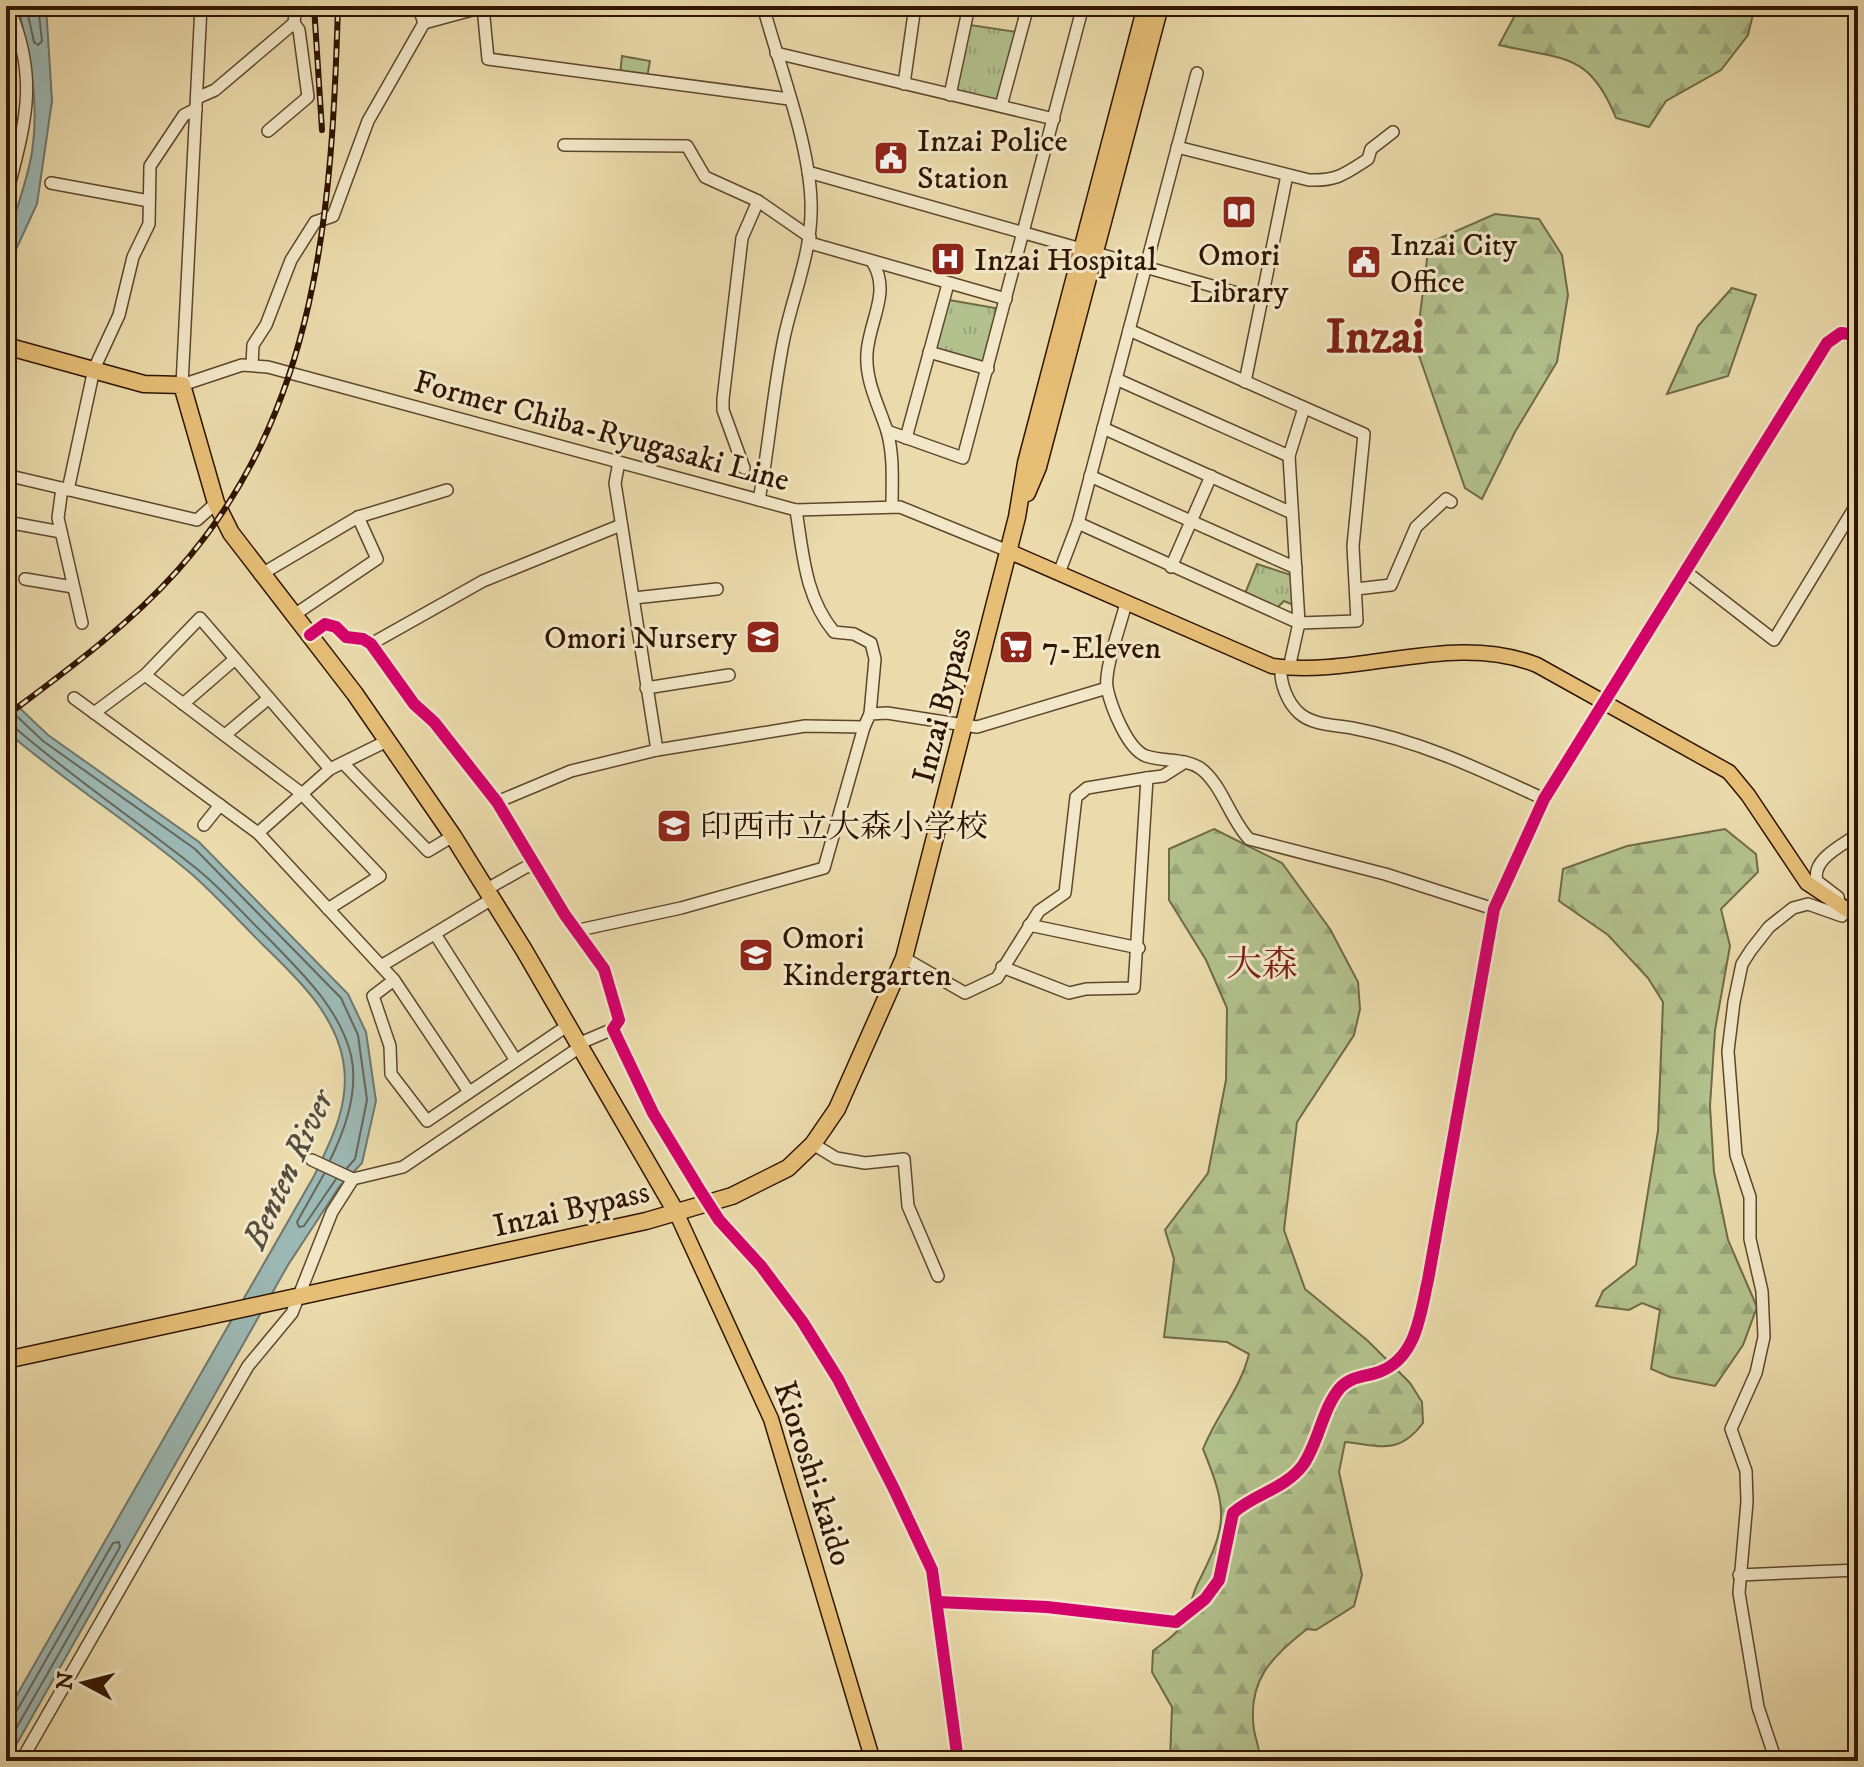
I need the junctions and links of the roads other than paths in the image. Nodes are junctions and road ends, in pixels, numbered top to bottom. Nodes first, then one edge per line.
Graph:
1 (8, 6) edge
2 (201, 6) edge
3 (296, 6) edge
4 (418, 6) edge
5 (763, 6) edge
6 (915, 6) edge
7 (969, 6) edge
8 (1028, 6) edge
9 (1083, 6) edge
10 (1146, 6) edge
11 (1160, 6) edge
12 (294, 23) junction
13 (424, 23) junction
14 (776, 53) junction
15 (1197, 73) dead end
16 (904, 84) junction
17 (950, 95) junction
18 (789, 99) junction
19 (197, 104) junction
20 (1001, 106) junction
21 (1054, 119) junction
22 (268, 131) dead end
23 (1393, 132) dead end
24 (564, 145) dead end
25 (1177, 147) junction
26 (9, 171) edge
27 (808, 172) junction
28 (1287, 175) junction
29 (51, 183) dead end
30 (6, 198) edge
31 (149, 201) junction
32 (758, 201) junction
33 (1024, 232) junction
34 (810, 240) junction
35 (1089, 250) junction
36 (873, 263) junction
37 (1145, 267) junction
38 (948, 284) junction
39 (1006, 299) junction
40 (1262, 300) junction
41 (1129, 330) junction
42 (1858, 335) edge
43 (6, 346) edge
44 (929, 352) junction
45 (252, 365) junction
46 (94, 369) junction
47 (988, 369) junction
48 (1116, 379) junction
49 (1245, 382) junction
50 (182, 385) junction
51 (1304, 408) junction
52 (1103, 428) junction
53 (887, 431) junction
54 (906, 438) junction
55 (1289, 456) junction
56 (619, 462) junction
57 (744, 468) dead end
58 (6, 475) edge
59 (1090, 476) junction
60 (1211, 476) junction
61 (65, 489) junction
62 (447, 490) dead end
63 (759, 500) junction
64 (1451, 502) dead end
65 (1858, 502) edge
66 (216, 503) junction
67 (892, 506) junction
68 (796, 510) junction
69 (1292, 513) junction
70 (358, 517) junction
71 (1192, 521) junction
72 (7, 522) edge
73 (1078, 523) junction
74 (621, 525) junction
75 (61, 532) junction
76 (1008, 551) junction
77 (1171, 567) junction
78 (1296, 568) junction
79 (1685, 571) junction
80 (1059, 573) junction
81 (260, 575) junction
82 (25, 579) dead end
83 (73, 587) junction
84 (717, 589) dead end
85 (1356, 589) junction
86 (634, 598) junction
87 (1126, 603) junction
88 (294, 615) junction
89 (82, 623) dead end
90 (1299, 623) junction
91 (310, 635) junction
92 (371, 644) junction
93 (235, 659) junction
94 (1285, 668) junction
95 (145, 675) junction
96 (729, 675) dead end
97 (646, 688) junction
98 (1107, 688) junction
99 (74, 698) dead end
100 (269, 698) junction
101 (1604, 701) junction
102 (183, 704) junction
103 (94, 713) junction
104 (870, 714) junction
105 (864, 727) junction
106 (965, 728) junction
107 (225, 735) junction
108 (387, 741) junction
109 (657, 750) junction
110 (1185, 762) junction
111 (343, 763) junction
112 (330, 769) junction
113 (1147, 778) junction
114 (301, 793) junction
115 (1544, 799) junction
116 (497, 802) junction
117 (220, 805) junction
118 (204, 825) dead end
119 (258, 833) junction
120 (1858, 834) edge
121 (453, 836) junction
122 (535, 866) junction
123 (490, 894) junction
124 (1837, 905) junction
125 (328, 909) junction
126 (1494, 909) junction
127 (1858, 917) edge
128 (1029, 925) junction
129 (579, 930) junction
130 (435, 934) junction
131 (1139, 948) junction
132 (904, 958) junction
133 (381, 966) junction
134 (1002, 967) junction
135 (394, 980) junction
136 (567, 1026) junction
137 (613, 1029) junction
138 (579, 1046) junction
139 (515, 1059) junction
140 (469, 1092) junction
141 (813, 1144) junction
142 (312, 1160) dead end
143 (353, 1179) junction
144 (709, 1204) junction
145 (676, 1212) junction
146 (938, 1276) dead end
147 (290, 1299) junction
148 (6, 1360) edge
149 (1858, 1570) edge
150 (1739, 1575) junction
151 (938, 1602) junction
152 (21, 1761) edge
153 (873, 1761) edge
154 (958, 1761) edge
155 (1776, 1761) edge

1 - 26 street
2 - 19 street
3 - 12 street
4 - 13 street
5 - 14 street
6 - 16 street
7 - 17 street
8 - 20 street
9 - 21 street
10 - 35 highway, Inzai Bypass
11 - 35 highway, Inzai Bypass
12 - 19 street
12 - 22 street
13 - 18 street
13 - 45 street
14 - 16 street
14 - 18 street
15 - 25 street
16 - 17 street
17 - 20 street
18 - 27 street
19 - 31 street
19 - 50 street
20 - 21 street
21 - 33 street
23 - 28 street
24 - 32 street
25 - 28 street
25 - 37 street
26 - 30 street
27 - 33 street
27 - 34 street
28 - 40 street
29 - 31 street
31 - 46 street
32 - 34 street
32 - 57 street
33 - 35 street
33 - 39 street
34 - 36 street
34 - 63 street
35 - 37 street
35 - 76 highway, Inzai Bypass
36 - 38 street
36 - 53 street
37 - 40 street
37 - 41 street
38 - 39 street
38 - 44 street
39 - 47 street
40 - 49 street
41 - 48 street
41 - 49 street
42 - 79 street
43 - 46 highway
44 - 47 street
44 - 54 street
45 - 50 street
45 - 56 street, Former Chiba-Ryugasaki Line
46 - 50 highway
46 - 61 street
47 - 54 street
48 - 52 street
48 - 55 street
49 - 51 street
50 - 66 highway
51 - 55 street
51 - 85 street
52 - 59 street
52 - 60 street
53 - 54 street
53 - 67 street
55 - 69 street
56 - 63 street, Former Chiba-Ryugasaki Line
56 - 74 street
58 - 61 street
59 - 71 street
59 - 73 street
60 - 69 street
60 - 71 street
61 - 66 street
61 - 75 street
62 - 70 street
63 - 68 street, Former Chiba-Ryugasaki Line
64 - 85 street
65 - 79 street
66 - 81 highway
67 - 68 street, Former Chiba-Ryugasaki Line
67 - 76 street, Former Chiba-Ryugasaki Line
68 - 104 street
69 - 78 street
70 - 81 street
70 - 88 street
71 - 77 street
71 - 78 street
72 - 75 street
73 - 77 street
73 - 80 street
74 - 86 street
74 - 92 street
75 - 83 street
76 - 80 main road
76 - 106 highway, Inzai Bypass
77 - 90 street
78 - 90 street
79 - 101 street
80 - 87 main road
81 - 88 highway
82 - 83 street
83 - 89 street
84 - 86 street
85 - 90 street
86 - 97 street
87 - 94 main road
87 - 98 street
88 - 91 highway
90 - 94 street
91 - 92 street
91 - 108 highway
92 - 116 street
93 - 95 street
93 - 100 street
93 - 102 street
94 - 101 main road
94 - 115 street
95 - 102 street
95 - 103 street
96 - 97 street
97 - 109 street
98 - 106 street
98 - 110 street
99 - 103 street
100 - 107 street
100 - 112 street
101 - 115 street
101 - 124 main road
102 - 107 street
103 - 117 street
104 - 105 street
104 - 106 street
105 - 109 street
105 - 129 street
106 - 132 highway, Inzai Bypass
107 - 114 street
108 - 111 street
108 - 121 highway
109 - 116 street
110 - 113 street
110 - 126 street
111 - 112 street
111 - 121 street
112 - 114 street
113 - 128 street
113 - 131 street
114 - 119 street
114 - 125 street
115 - 126 street
116 - 122 street
117 - 118 street
117 - 119 street
119 - 125 street
120 - 124 street
121 - 123 highway
122 - 123 street
122 - 129 street
123 - 130 street
123 - 136 highway
124 - 127 main road
124 - 150 street
125 - 133 street
126 - 151 street
128 - 131 street
128 - 134 street
129 - 137 street
130 - 133 street
130 - 139 street
131 - 134 street
132 - 134 street
132 - 141 highway, Inzai Bypass
133 - 135 street
135 - 140 street
135 - 140 street
136 - 138 highway
136 - 139 street
137 - 138 street
137 - 144 street
138 - 143 street
138 - 145 highway
139 - 140 street
141 - 144 highway, Inzai Bypass
141 - 146 street
142 - 143 street
143 - 147 street
144 - 145 highway, Inzai Bypass
144 - 151 street
145 - 147 highway, Inzai Bypass
145 - 153 main road, Kioroshi-kaido
147 - 148 highway, Inzai Bypass
147 - 152 street
149 - 150 street
150 - 155 street
151 - 154 street

